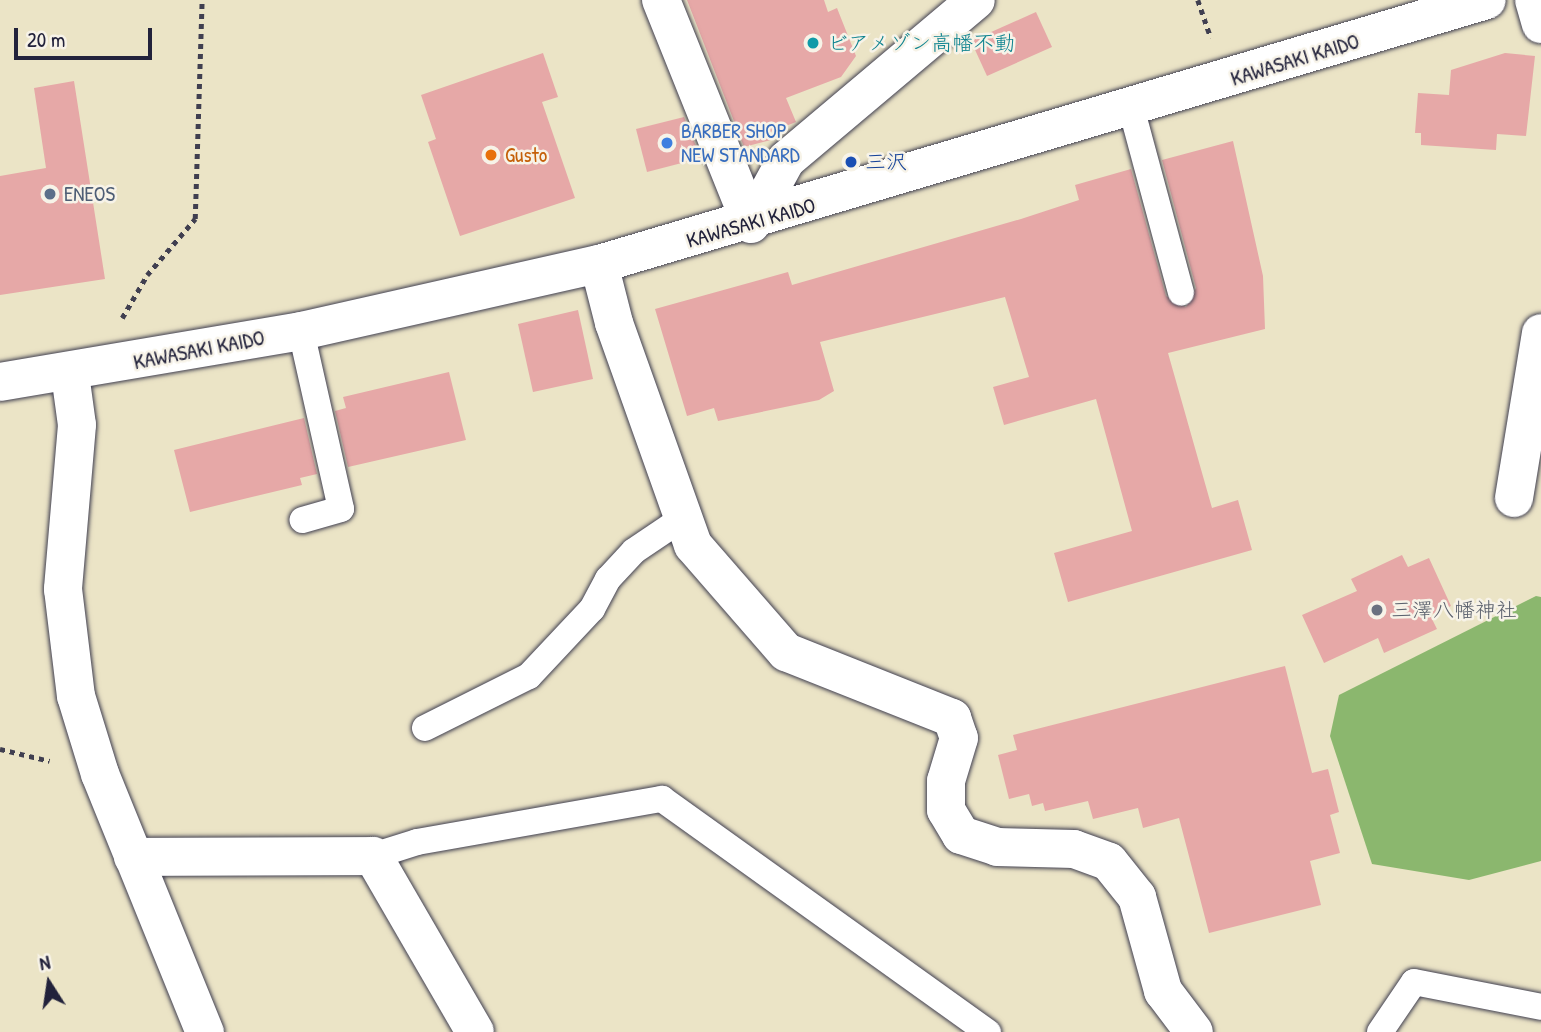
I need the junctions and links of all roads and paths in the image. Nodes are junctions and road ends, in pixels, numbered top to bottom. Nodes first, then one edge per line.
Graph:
1 (202, 0) edge
2 (661, 0) edge
3 (976, 0) edge
4 (1199, 0) edge
5 (1488, 0) edge
6 (1534, 0) edge
7 (1541, 24) edge
8 (1215, 52) dead end
9 (1132, 111) junction
10 (751, 224) junction
11 (599, 264) junction
12 (1181, 292) dead end
13 (121, 324) dead end
14 (301, 331) junction
15 (1541, 333) edge
16 (70, 374) junction
17 (1539, 374) edge
18 (0, 382) edge
19 (1514, 498) dead end
20 (303, 520) dead end
21 (680, 520) junction
22 (425, 728) dead end
23 (373, 856) junction
24 (133, 857) junction
25 (1541, 1007) edge
26 (205, 1032) edge
27 (475, 1032) edge
28 (988, 1032) edge
29 (1194, 1032) edge
30 (1380, 1032) edge

1 - 13 path
2 - 10 street
3 - 10 street
4 - 8 path
5 - 9 street, KAWASAKI KAIDO
6 - 7 street
9 - 10 street, KAWASAKI KAIDO
9 - 12 lane
10 - 11 street, KAWASAKI KAIDO
11 - 14 street, KAWASAKI KAIDO
11 - 21 street
14 - 16 street, KAWASAKI KAIDO
14 - 20 lane
15 - 17 street
16 - 18 street, KAWASAKI KAIDO
16 - 24 street
17 - 19 street
21 - 22 lane
21 - 29 street
23 - 24 street
23 - 27 street
23 - 28 lane
24 - 26 street
25 - 30 lane

